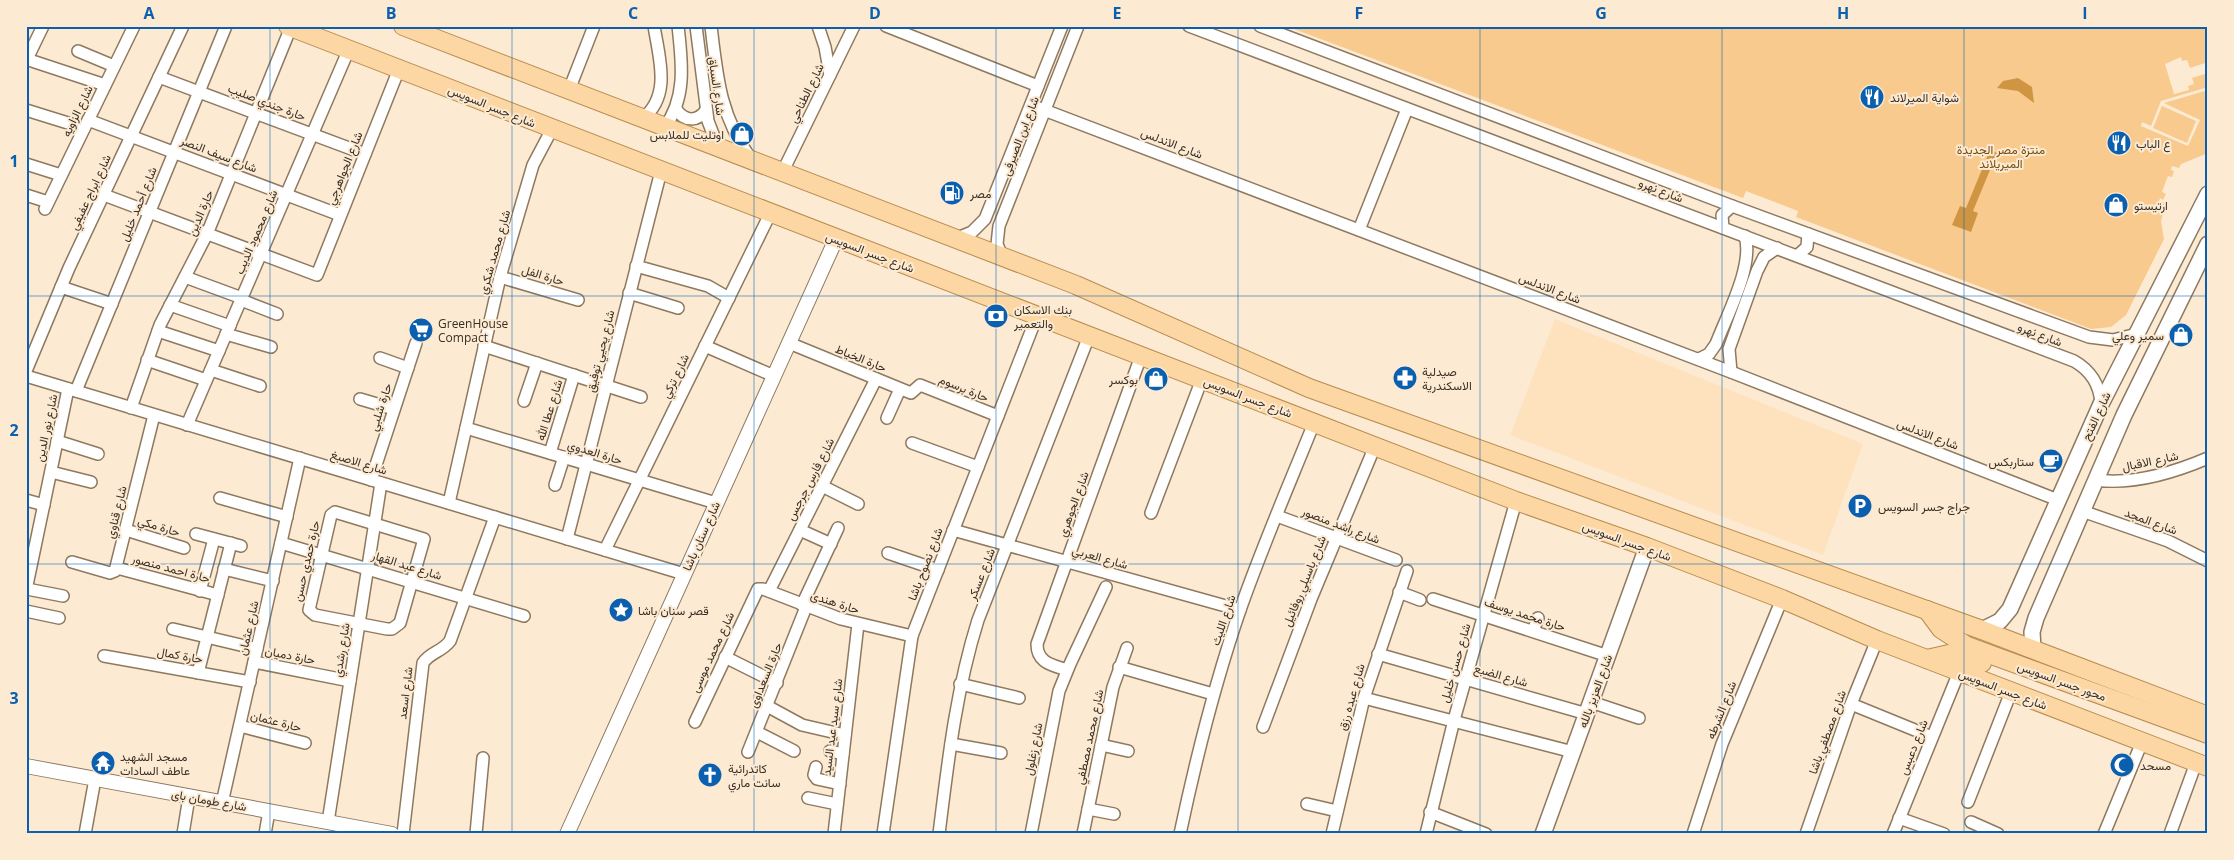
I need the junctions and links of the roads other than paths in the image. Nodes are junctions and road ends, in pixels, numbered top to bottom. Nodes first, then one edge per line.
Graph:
1 (43, 26) edge
2 (134, 26) edge
3 (183, 26) edge
4 (226, 26) edge
5 (316, 26) edge
6 (403, 26) edge
7 (594, 26) edge
8 (654, 26) edge
9 (678, 26) edge
10 (696, 26) edge
11 (712, 26) edge
12 (818, 26) edge
13 (854, 26) edge
14 (886, 26) edge
15 (1062, 26) edge
16 (1078, 26) edge
17 (1189, 26) edge
18 (1260, 26) edge
19 (290, 27) edge
20 (329, 42) junction
21 (349, 49) junction
22 (78, 51) dead end
23 (714, 54) junction
24 (699, 55) junction
25 (26, 60) edge
26 (114, 66) junction
27 (399, 69) junction
28 (830, 75) junction
29 (159, 76) junction
30 (105, 85) junction
31 (1038, 86) junction
32 (569, 90) junction
33 (199, 92) junction
34 (1031, 104) junction
35 (676, 109) junction
36 (1408, 109) junction
37 (26, 110) edge
38 (706, 110) junction
39 (1045, 110) junction
40 (256, 113) junction
41 (642, 119) junction
42 (86, 124) junction
43 (664, 128) junction
44 (552, 129) junction
45 (313, 134) junction
46 (131, 136) junction
47 (718, 147) junction
48 (174, 152) junction
49 (365, 154) junction
50 (752, 161) junction
51 (26, 164) edge
52 (661, 171) junction
53 (782, 173) junction
54 (232, 174) junction
55 (61, 175) junction
56 (287, 194) junction
57 (2208, 194) edge
58 (26, 195) edge
59 (104, 195) junction
60 (1732, 206) junction
61 (150, 212) junction
62 (340, 214) junction
63 (770, 214) junction
64 (1723, 228) junction
65 (1359, 230) junction
66 (207, 234) junction
67 (1808, 234) junction
68 (1745, 236) junction
69 (836, 239) junction
70 (955, 239) junction
71 (2208, 244) edge
72 (1777, 248) junction
73 (261, 255) junction
74 (1798, 255) junction
75 (1002, 257) junction
76 (636, 266) junction
77 (185, 277) junction
78 (500, 277) junction
79 (61, 287) junction
80 (630, 293) junction
81 (728, 298) junction
82 (242, 299) junction
83 (578, 300) dead end
84 (112, 304) junction
85 (170, 305) junction
86 (678, 308) dead end
87 (278, 314) dead end
88 (1037, 316) junction
89 (228, 330) junction
90 (158, 331) junction
91 (2137, 334) junction
92 (1090, 336) junction
93 (416, 343) dead end
94 (789, 343) junction
95 (484, 346) junction
96 (706, 346) junction
97 (271, 347) dead end
98 (219, 351) junction
99 (1141, 356) junction
100 (380, 358) dead end
101 (1699, 359) junction
102 (147, 360) junction
103 (537, 363) junction
104 (408, 368) junction
105 (26, 371) edge
106 (1731, 372) junction
107 (209, 375) junction
108 (574, 375) junction
109 (26, 376) edge
110 (774, 376) junction
111 (876, 379) junction
112 (1202, 379) junction
113 (606, 385) junction
114 (260, 386) dead end
115 (900, 389) junction
116 (72, 390) junction
117 (641, 396) dead end
118 (360, 399) dead end
119 (524, 400) dead end
120 (2101, 404) junction
121 (131, 408) junction
122 (394, 409) junction
123 (154, 415) junction
124 (2124, 415) junction
125 (998, 416) junction
126 (887, 418) dead end
127 (1314, 423) junction
128 (187, 425) junction
129 (466, 428) junction
130 (58, 441) junction
131 (912, 443) dead end
132 (1375, 446) junction
133 (550, 453) junction
134 (98, 454) dead end
135 (564, 457) junction
136 (300, 458) junction
137 (2208, 458) edge
138 (586, 464) junction
139 (978, 467) junction
140 (51, 472) junction
141 (640, 480) junction
142 (2096, 480) junction
143 (376, 481) junction
144 (91, 482) dead end
145 (555, 485) dead end
146 (822, 486) junction
147 (220, 498) dead end
148 (26, 500) edge
149 (2058, 500) junction
150 (1516, 501) junction
151 (449, 503) junction
152 (716, 503) junction
153 (858, 504) dead end
154 (44, 505) junction
155 (2082, 511) junction
156 (1151, 513) dead end
157 (1277, 516) junction
158 (287, 517) junction
159 (495, 517) junction
160 (375, 524) junction
161 (838, 528) dead end
162 (126, 530) junction
163 (800, 530) junction
164 (953, 530) junction
165 (196, 534) dead end
166 (1336, 538) junction
167 (214, 539) junction
168 (567, 539) junction
169 (281, 543) junction
170 (830, 544) junction
171 (1008, 545) junction
172 (1647, 547) junction
173 (184, 548) dead end
174 (605, 550) junction
175 (30, 551) edge
176 (888, 553) dead end
177 (321, 554) junction
178 (1396, 560) dead end
179 (2208, 561) edge
180 (72, 562) dead end
181 (1067, 562) junction
182 (117, 568) junction
183 (368, 568) junction
184 (224, 569) junction
185 (938, 570) junction
186 (1407, 571) dead end
187 (684, 574) junction
188 (273, 581) junction
189 (413, 581) junction
190 (27, 587) edge
191 (1106, 587) dead end
192 (200, 591) junction
193 (769, 591) junction
194 (1399, 592) junction
195 (63, 596) dead end
196 (218, 596) junction
197 (466, 598) junction
198 (1782, 598) junction
199 (1433, 599) dead end
200 (1420, 600) dead end
201 (804, 606) junction
202 (2012, 606) junction
203 (1240, 610) junction
204 (1927, 610) junction
205 (26, 611) edge
206 (1484, 615) junction
207 (524, 616) dead end
208 (59, 618) dead end
209 (1538, 618) dead end
210 (2036, 618) junction
211 (359, 624) junction
212 (858, 624) junction
213 (173, 629) dead end
214 (1982, 630) junction
215 (1533, 631) junction
216 (912, 636) junction
217 (207, 637) junction
218 (1877, 640) junction
219 (1127, 648) dead end
220 (257, 649) junction
221 (2033, 649) junction
222 (1378, 654) junction
223 (104, 656) dead end
224 (1608, 656) junction
225 (725, 657) junction
226 (1927, 659) junction
227 (254, 662) junction
228 (1119, 667) junction
229 (1067, 670) junction
230 (1959, 672) junction
231 (198, 673) junction
232 (1465, 679) junction
233 (350, 681) junction
234 (250, 682) junction
235 (777, 682) junction
236 (960, 684) junction
237 (2011, 692) junction
238 (1213, 694) junction
239 (1020, 698) dead end
240 (1364, 698) junction
241 (1851, 704) junction
242 (768, 706) junction
243 (1589, 708) junction
244 (2208, 716) edge
245 (1639, 718) dead end
246 (1454, 720) junction
247 (695, 722) dead end
248 (240, 726) junction
249 (1263, 727) dead end
250 (756, 732) junction
251 (2208, 734) edge
252 (845, 735) junction
253 (1932, 737) junction
254 (2142, 742) junction
255 (306, 743) dead end
256 (951, 744) junction
257 (2208, 744) edge
258 (1101, 745) junction
259 (794, 751) dead end
260 (830, 751) dead end
261 (1128, 751) dead end
262 (748, 752) dead end
263 (1573, 752) junction
264 (1001, 753) dead end
265 (843, 754) junction
266 (483, 758) dead end
267 (2202, 765) edge
268 (26, 766) edge
269 (816, 767) dead end
270 (95, 779) junction
271 (840, 784) junction
272 (189, 796) junction
273 (808, 798) dead end
274 (1968, 802) dead end
275 (222, 803) junction
276 (837, 804) junction
277 (1307, 804) dead end
278 (1088, 809) junction
279 (269, 811) junction
280 (1337, 811) junction
281 (1430, 812) junction
282 (1114, 814) dead end
283 (1899, 818) junction
284 (328, 822) junction
285 (1971, 822) dead end
286 (366, 831) edge
287 (85, 834) edge
288 (182, 834) edge
289 (265, 834) edge
290 (392, 834) edge
291 (403, 834) edge
292 (476, 834) edge
293 (567, 834) edge
294 (834, 834) edge
295 (882, 834) edge
296 (938, 834) edge
297 (1031, 834) edge
298 (1083, 834) edge
299 (1180, 834) edge
300 (1332, 834) edge
301 (1426, 834) edge
302 (1486, 834) edge
303 (1543, 834) edge
304 (1693, 834) edge
305 (1806, 834) edge
306 (1893, 834) edge
307 (1944, 834) edge
308 (1998, 834) edge
309 (2104, 834) edge
310 (2170, 834) edge

1 - 25 street
2 - 26 street, شارع الزاويه
3 - 29 street, شارع ابراج عفيفي
4 - 33 street, شارع أحمد خليل
5 - 20 main road
6 - 32 main road
7 - 32 street
8 - 41 street
9 - 35 street
10 - 24 street, شارع السباق
11 - 23 street
12 - 28 street
13 - 28 street, شارع الطناحي
14 - 31 street
15 - 31 street, شارع ابن الصيرفى
16 - 39 street, شارع ابن الصيرفى
17 - 36 street, شارع نهرو
18 - 60 street, شارع نهرو
19 - 20 main road, شارع جسر السويس
19 - 40 street, حارة الدين
20 - 21 main road, شارع جسر السويس
21 - 27 main road, شارع جسر السويس
21 - 45 street, شارع محمود الديب
22 - 26 street
23 - 24 street
23 - 50 street
24 - 38 street, شارع السباق
25 - 30 street
26 - 30 street, شارع الزاويه
27 - 44 main road, شارع جسر السويس
27 - 49 street, شارع الجواهرجي
28 - 53 street, شارع الطناحي
29 - 33 street, حارة جندي صليب
29 - 46 street, شارع ابراج عفيفي
30 - 42 street, شارع الزاويه
31 - 34 street, شارع ابن الصيرفى
32 - 41 main road
33 - 40 street, حارة جندي صليب
33 - 48 street, شارع أحمد خليل
34 - 39 street, شارع الاندلس
34 - 70 street, شارع ابن الصيرفى
35 - 38 street
35 - 43 street
36 - 64 street, شارع نهرو
36 - 65 street
37 - 42 street, شارع سيف النصر
38 - 47 street, شارع السباق
39 - 65 street, شارع الاندلس
39 - 75 street, شارع ابن الصيرفى
40 - 45 street, حارة جندي صليب
40 - 54 street, حارة الدين
41 - 43 main road
42 - 46 street, شارع سيف النصر
42 - 55 street, شارع الزاويه
43 - 47 main road
44 - 52 main road, شارع جسر السويس
44 - 78 street, شارع محمد شكري
45 - 49 street, حارة جندي صليب
45 - 56 street, شارع محمود الديب
46 - 48 street, شارع سيف النصر
46 - 59 street, شارع ابراج عفيفي
47 - 50 main road
48 - 54 street, شارع سيف النصر
48 - 61 street, شارع أحمد خليل
49 - 62 street, شارع الجواهرجي
50 - 53 main road
51 - 55 street
52 - 63 main road, شارع جسر السويس
52 - 76 street, شارع يحيي توفيق
53 - 70 main road
54 - 56 street, شارع سيف النصر
54 - 66 street, حارة الدين
55 - 58 street, شارع الزاويه
56 - 62 street, شارع سيف النصر
56 - 73 street, شارع محمود الديب
57 - 91 main road, شارع الفتح
59 - 61 street
59 - 79 street, شارع ابراج عفيفي
60 - 64 street
60 - 67 street, شارع نهرو
61 - 66 street
61 - 84 street, شارع أحمد خليل
62 - 73 street, شارع الجواهرجي
63 - 69 main road, شارع جسر السويس
63 - 81 street, شارع تركي
64 - 68 street, شارع نهرو
65 - 101 street, شارع الاندلس
66 - 73 street
66 - 77 street, حارة الدين
67 - 74 street
67 - 91 street, شارع نهرو
68 - 72 street, شارع نهرو
68 - 101 street
69 - 88 main road, شارع جسر السويس
69 - 94 street, شارع سنان باشا
70 - 75 main road
71 - 124 main road, شارع الفتح
72 - 74 street, شارع نهرو
72 - 106 street
73 - 82 street, شارع محمود الديب
74 - 120 street, شارع نهرو
75 - 204 main road
76 - 80 street, شارع يحيي توفيق
76 - 81 street
77 - 82 street
77 - 85 street, حارة الدين
78 - 83 street, حارة الفل
78 - 95 street, شارع محمد شكري
79 - 84 street
79 - 105 street, شارع ابراج عفيفي
80 - 86 street
80 - 113 street, شارع يحيي توفيق
81 - 96 street, شارع تركي
82 - 87 street
82 - 89 street, شارع محمود الديب
84 - 116 street, شارع أحمد خليل
85 - 89 street
85 - 90 street, حارة الدين
88 - 92 main road, شارع جسر السويس
88 - 125 street, شارع نصوح باشا
89 - 97 street
89 - 98 street, شارع محمود الديب
90 - 98 street
90 - 102 street, حارة الدين
91 - 120 main road, شارع الفتح
92 - 99 main road, شارع جسر السويس
92 - 171 street, شارع عسكر
93 - 104 street, حارة شلبي
94 - 110 street, شارع سنان باشا
94 - 111 street, حارة الخياط
95 - 103 street
95 - 129 street, شارع محمد شكري
96 - 110 street
96 - 141 street, شارع تركي
98 - 107 street, شارع محمود الديب
99 - 112 main road, شارع جسر السويس
99 - 181 street, شارع الجوهري
100 - 104 street
101 - 106 street, شارع الاندلس
102 - 107 street
102 - 121 street, حارة الدين
103 - 108 street
103 - 119 street
104 - 122 street, حارة شلبي
106 - 149 street, شارع الاندلس
107 - 114 street
107 - 128 street, شارع محمود الديب
108 - 113 street
108 - 133 street, شارع عطا الله
109 - 116 street, شارع الاصبغ
110 - 152 street, شارع سنان باشا
111 - 115 street, حارة الخياط
111 - 146 street, شارع فارس جرجس
112 - 127 main road, شارع جسر السويس
112 - 156 street
113 - 117 street
113 - 138 street, شارع يحيي توفيق
115 - 125 street, حارة برسوم
115 - 126 street
116 - 121 street, شارع الاصبغ
116 - 130 street, شارع نور الدين
118 - 122 street
120 - 124 main road
120 - 149 main road, شارع الفتح
121 - 123 street, شارع الاصبغ
122 - 143 street, حارة شلبي
123 - 128 street, شارع الاصبغ
123 - 162 street, شارع قناوي
124 - 142 main road, شارع الفتح
125 - 139 street, شارع نصوح باشا
127 - 132 main road, شارع جسر السويس
127 - 157 street, شارع الليث
128 - 136 street, شارع الاصبغ
129 - 133 street, حارة العدوي
129 - 151 street, شارع محمد شكري
130 - 134 street
130 - 140 street, شارع نور الدين
131 - 139 street
132 - 150 main road, شارع جسر السويس
132 - 166 street, شارع باسيلي روفائيل
133 - 135 street, حارة العدوي
135 - 138 street, حارة العدوي
135 - 145 street
136 - 143 street, شارع الاصبغ
136 - 158 street, شارع عثمان
137 - 142 street, شارع الاقبال
138 - 141 street, حارة العدوي
138 - 168 street, شارع يحيي توفيق
139 - 164 street, شارع نصوح باشا
140 - 144 street
140 - 154 street, شارع نور الدين
141 - 152 street, حارة العدوي
141 - 174 street, شارع تركي
142 - 155 main road, شارع الفتح
143 - 151 street, شارع الاصبغ
143 - 160 street, شارع رشدي
146 - 153 street
146 - 163 street, شارع فارس جرجس
147 - 158 street
148 - 154 street
149 - 202 main road, شارع الفتح
150 - 172 main road, شارع جسر السويس
150 - 206 street, شارع حسن خليل
151 - 159 street, شارع الاصبغ
152 - 187 street, شارع سنان باشا
154 - 175 street, شارع نور الدين
155 - 179 street, شارع المجد
155 - 210 main road, شارع الفتح
157 - 166 street, شارع راشد منصور
157 - 203 street, شارع الليث
158 - 169 street, شارع عثمان
159 - 168 street, شارع الاصبغ
159 - 197 street, شارع اسعد
160 - 177 street, حارة حمدي حسن
160 - 183 street, شارع رشدي
160 - 189 street, حارة حمدي حسن
161 - 170 street, حارة السعداوى
162 - 173 street, حارة مكي
162 - 182 street, شارع قناوي
163 - 170 street
163 - 193 street, شارع فارس جرجس
164 - 171 street, شارع العربي
164 - 185 street, شارع نصوح باشا
165 - 167 street
166 - 178 street, شارع راشد منصور
166 - 249 street, شارع باسيلي روفائيل
167 - 184 street
167 - 192 street
168 - 174 street, شارع الاصبغ
169 - 177 street, شارع عبد القهار
169 - 188 street, شارع عثمان
170 - 201 street, حارة السعداوى
171 - 181 street, شارع العربي
171 - 236 street, شارع عسكر
172 - 198 main road, شارع جسر السويس
172 - 224 main road, شارع العزيز بالله
174 - 187 street, شارع الاصبغ
175 - 190 street, شارع نور الدين
176 - 185 street
177 - 183 street, شارع عبد القهار
177 - 211 street, حارة حمدي حسن
180 - 182 street
181 - 203 street, شارع العربي
181 - 229 street, شارع الجوهري
182 - 192 street, حارة احمد منصور
183 - 189 street, شارع عبد القهار
183 - 211 street, شارع رشدي
184 - 188 street
184 - 196 street
185 - 216 street, شارع نصوح باشا
186 - 194 street, شارع عبده رزق
187 - 293 street, شارع سنان باشا
188 - 220 street, شارع عثمان
189 - 197 street, شارع عبد القهار
189 - 211 street, حارة حمدي حسن
190 - 195 street
191 - 229 street, شارع زغلول
192 - 196 street, حارة احمد منصور
193 - 201 street, حارة هندى
193 - 225 street, شارع محمد موسى
194 - 200 street
194 - 222 street, شارع عبده رزق
196 - 217 street
197 - 207 street, شارع عبد القهار
197 - 291 street, شارع اسعد
198 - 218 main road, شارع جسر السويس
198 - 304 street, شارع الشرطه
199 - 206 street, حارة محمد يوسف
201 - 212 street, حارة هندى
201 - 235 street, حارة السعداوى
202 - 210 main road
202 - 214 main road, شارع الفتح
203 - 238 street, شارع الليث
204 - 214 main road
204 - 251 main road, محور جسر السويس
205 - 208 street
206 - 215 street, حارة محمد يوسف
206 - 232 street, شارع حسن خليل
209 - 215 street
210 - 221 main road, شارع الفتح
211 - 233 street, شارع رشدي
212 - 216 street, حارة هندى
212 - 252 street, شارع سيد عيد السيد
213 - 217 street
214 - 221 main road
215 - 224 street, حارة محمد يوسف
216 - 295 street, شارع نصوح باشا
217 - 220 street
217 - 231 street
218 - 226 main road, شارع جسر السويس
218 - 241 street, شارع مصطفي باشا
219 - 228 street, شارع محمد مصطفي
220 - 227 street, شارع عثمان
221 - 244 main road
222 - 232 street, شارع الضبع
222 - 240 street, شارع عبده رزق
223 - 231 street, حارة كمال
224 - 243 main road, شارع العزيز بالله
225 - 235 street
225 - 247 street, شارع محمد موسى
226 - 230 main road, شارع جسر السويس
226 - 257 main road, محور جسر السويس
227 - 233 street, حارة دميان
227 - 234 street, شارع عثمان
228 - 238 street
228 - 258 street, شارع محمد مصطفي
229 - 297 street, شارع زغلول
230 - 237 main road, شارع جسر السويس
230 - 253 street, شارع دعبس
231 - 234 street, حارة كمال
232 - 243 street, شارع الضبع
232 - 246 street, شارع حسن خليل
233 - 284 street, شارع رشدي
234 - 248 street, شارع عثمان
235 - 242 street, حارة السعداوى
236 - 239 street
236 - 256 street, شارع عسكر
237 - 254 main road, شارع جسر السويس
237 - 274 street
238 - 299 street, شارع الليث
240 - 246 street
240 - 280 street, شارع عبده رزق
241 - 253 street
241 - 305 street, شارع مصطفي باشا
242 - 250 street, حارة السعداوى
242 - 252 street
243 - 245 street, شارع الضبع
243 - 263 main road, شارع العزيز بالله
246 - 263 street
246 - 281 street, شارع حسن خليل
248 - 255 street, حارة عثمان
248 - 275 street, شارع عثمان
250 - 259 street
250 - 262 street, حارة السعداوى
252 - 265 street, شارع سيد عيد السيد
253 - 283 street, شارع دعبس
254 - 267 main road, شارع جسر السويس
254 - 309 street
256 - 264 street
256 - 296 street, شارع عسكر
258 - 261 street
258 - 278 street, شارع محمد مصطفي
260 - 265 street
263 - 303 main road, شارع العزيز بالله
265 - 271 street, شارع سيد عيد السيد
266 - 292 street
267 - 310 street
268 - 270 street, شارع طومان باى
269 - 271 street
270 - 272 street, شارع طومان باى
270 - 287 street
271 - 276 street, شارع سيد عيد السيد
272 - 275 street, شارع طومان باى
272 - 288 street
273 - 276 street
275 - 279 street, شارع طومان باى
276 - 294 street, شارع سيد عيد السيد
277 - 280 street
278 - 282 street
278 - 298 street, شارع محمد مصطفي
279 - 284 street, شارع طومان باى
279 - 289 street
280 - 300 street, شارع عبده رزق
281 - 301 street, شارع حسن خليل
281 - 302 street
283 - 306 street, شارع دعبس
283 - 307 street
284 - 286 street, شارع طومان باى
285 - 308 street
286 - 290 street, شارع طومان باى

